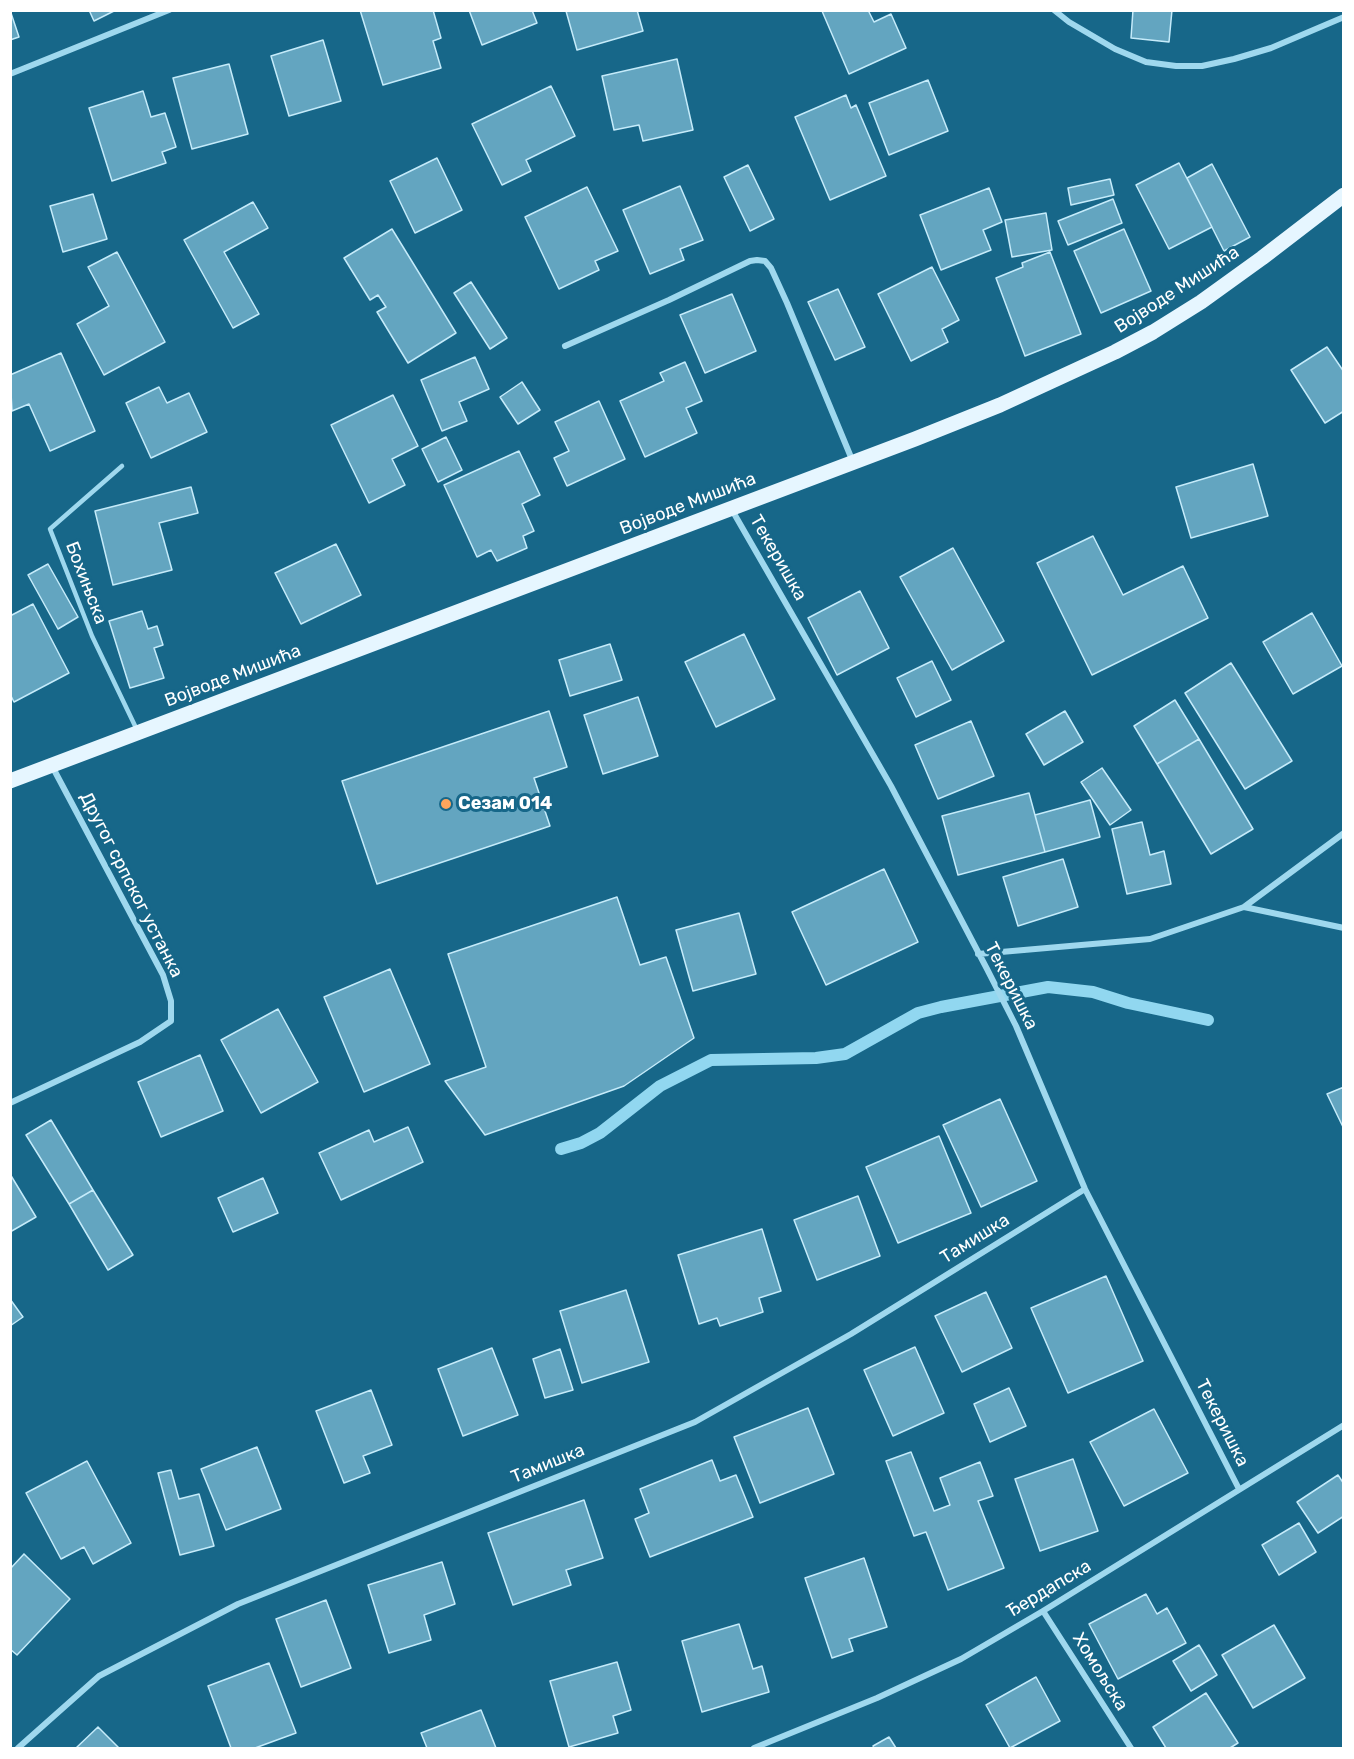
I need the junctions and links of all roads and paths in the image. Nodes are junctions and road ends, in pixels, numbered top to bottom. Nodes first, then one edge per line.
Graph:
1 (169, 10) edge
2 (1054, 10) edge
3 (1344, 17) edge
4 (10, 74) edge
5 (1344, 195) edge
6 (565, 346) dead end
7 (853, 462) junction
8 (122, 466) dead end
9 (732, 508) junction
10 (138, 733) junction
11 (52, 765) junction
12 (10, 781) edge
13 (1344, 833) edge
14 (1244, 907) junction
15 (1344, 928) edge
16 (978, 954) junction
17 (10, 1104) edge
18 (1085, 1189) junction
19 (1344, 1425) edge
20 (1239, 1489) junction
21 (1043, 1611) junction
22 (18, 1749) edge
23 (754, 1749) edge
24 (1131, 1749) edge

1 - 4 street
2 - 3 street
5 - 7 main road, Војводе Мишића
6 - 7 street
7 - 9 main road, Војводе Мишића
8 - 10 lane, Бохињска
9 - 10 main road, Војводе Мишића
9 - 16 street, Текеришка
10 - 11 main road, Војводе Мишића
11 - 12 main road, Војводе Мишића
11 - 17 street, Другог српског устанка
13 - 14 street
14 - 15 street
14 - 16 street
16 - 18 street, Текеришка
18 - 20 street, Текеришка
18 - 22 street, Тамишка
19 - 20 street, Ђердапска
20 - 21 street, Ђердапска
21 - 23 street, Ђердапска
21 - 24 street, Хомољска

